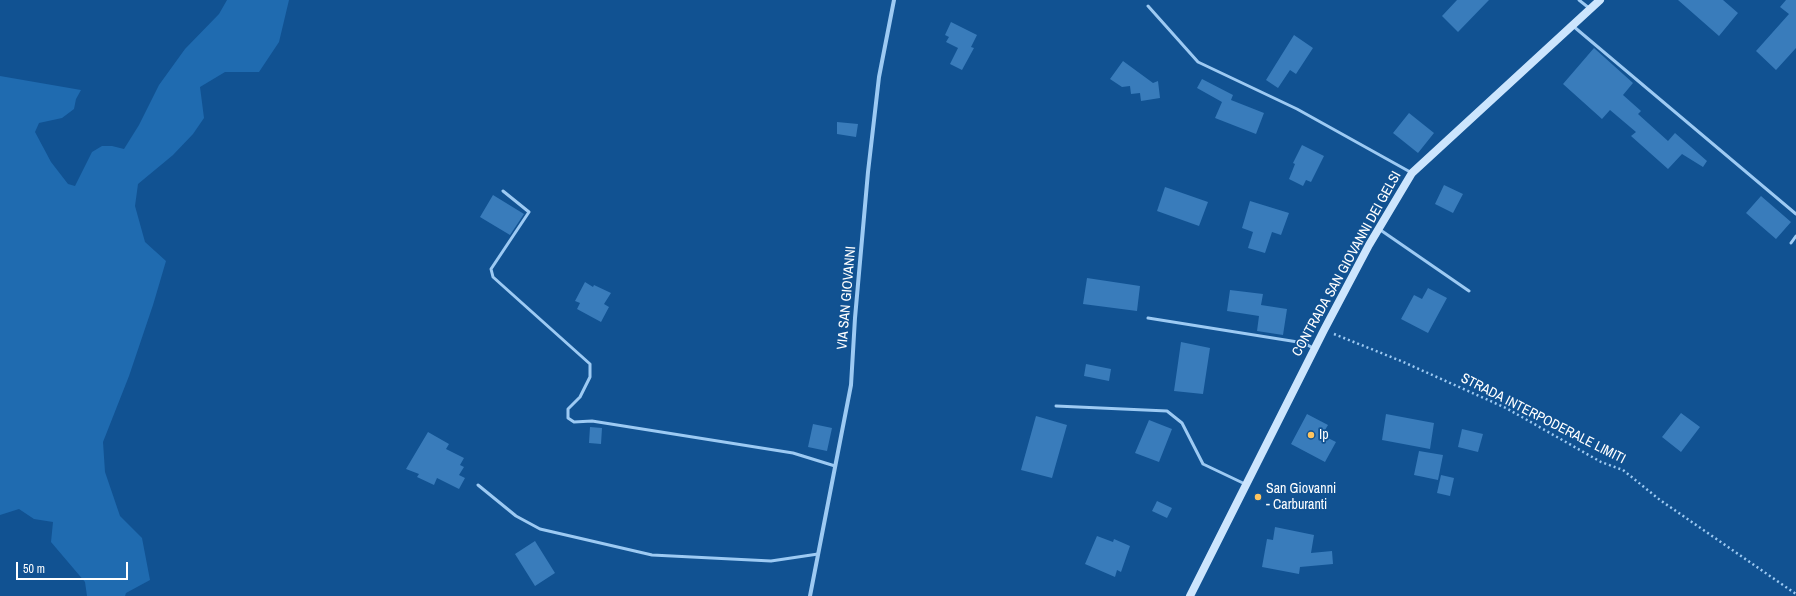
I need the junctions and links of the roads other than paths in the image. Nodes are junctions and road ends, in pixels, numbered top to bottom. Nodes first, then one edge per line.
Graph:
1 (894, 0) edge
2 (1579, 0) edge
3 (1600, 0) edge
4 (1148, 6) dead end
5 (1591, 9) junction
6 (1572, 25) junction
7 (1412, 173) junction
8 (503, 191) dead end
9 (1796, 214) edge
10 (1379, 229) junction
11 (1796, 236) edge
12 (1791, 243) dead end
13 (1469, 291) dead end
14 (1148, 318) dead end
15 (1315, 349) junction
16 (1056, 406) dead end
17 (836, 466) junction
18 (478, 485) dead end
19 (1247, 485) junction
20 (818, 554) junction
21 (810, 596) edge
22 (1190, 596) edge

1 - 17 street, VIA SAN GIOVANNI
2 - 5 lane
3 - 5 main road, CONTRADA SAN GIOVANNI DEI GELSI
4 - 7 lane
5 - 6 main road, CONTRADA SAN GIOVANNI DEI GELSI
6 - 7 main road, CONTRADA SAN GIOVANNI DEI GELSI
6 - 9 lane
7 - 10 main road, CONTRADA SAN GIOVANNI DEI GELSI
8 - 17 lane
10 - 13 lane
10 - 15 main road, CONTRADA SAN GIOVANNI DEI GELSI
11 - 12 lane
14 - 15 lane
15 - 19 main road, CONTRADA SAN GIOVANNI DEI GELSI
16 - 19 lane
17 - 20 street, VIA SAN GIOVANNI
18 - 20 lane
19 - 22 main road, CONTRADA SAN GIOVANNI DEI GELSI
20 - 21 street, VIA SAN GIOVANNI

